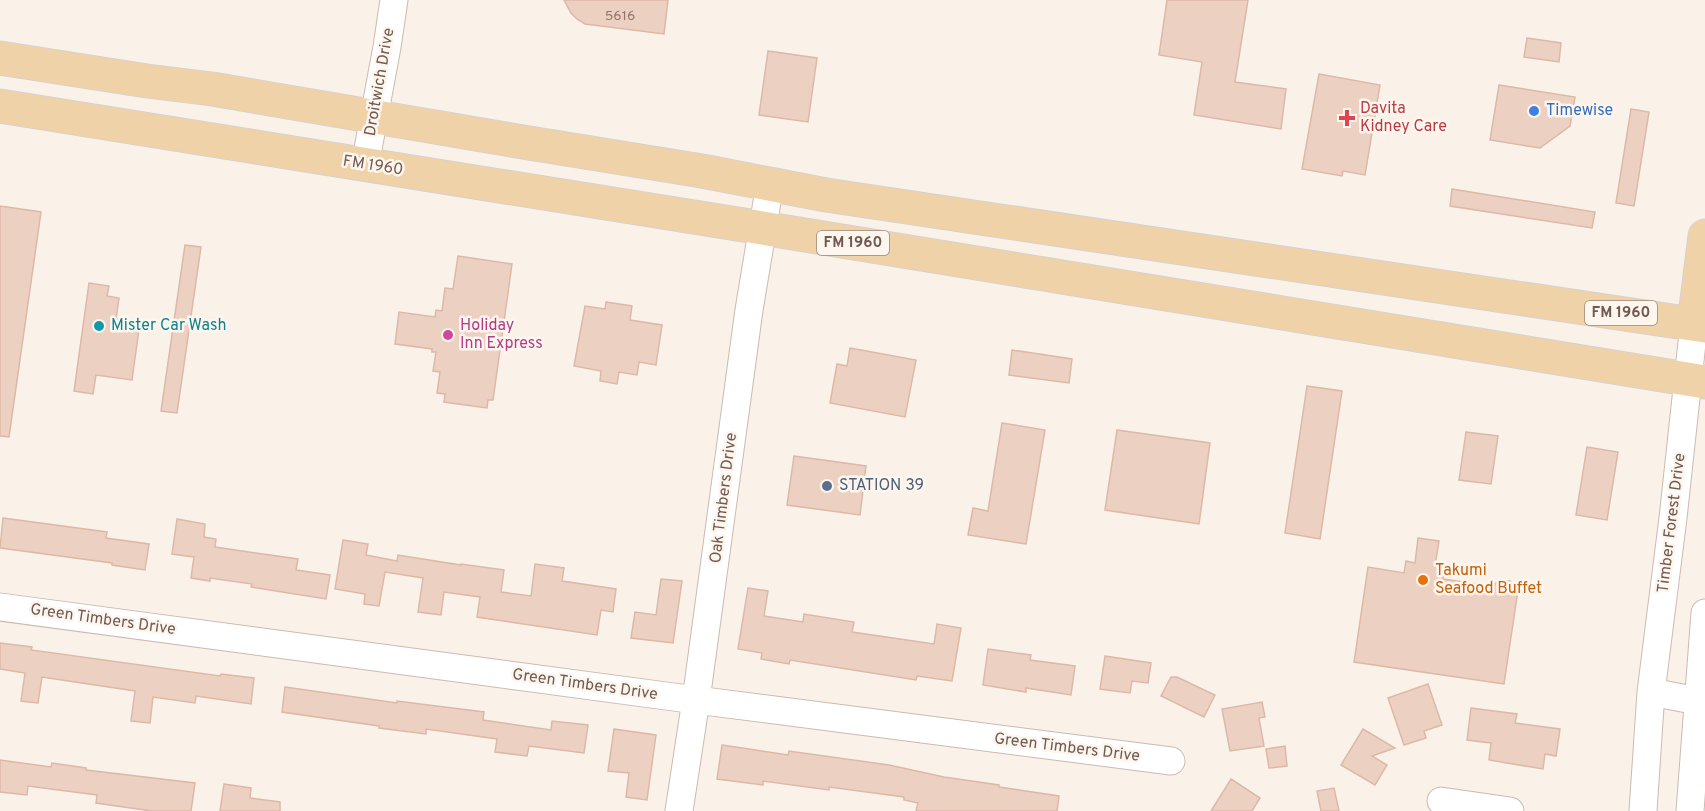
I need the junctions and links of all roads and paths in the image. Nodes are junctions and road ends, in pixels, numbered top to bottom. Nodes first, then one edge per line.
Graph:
1 (394, 0) edge
2 (0, 58) edge
3 (0, 106) edge
4 (374, 116) junction
5 (365, 165) junction
6 (770, 184) junction
7 (762, 228) junction
8 (1705, 236) edge
9 (1700, 325) edge
10 (1696, 381) edge
11 (0, 607) edge
12 (1705, 613) edge
13 (1651, 692) junction
14 (696, 700) junction
15 (1698, 701) junction
16 (1170, 761) dead end
17 (1441, 801) dead end
18 (679, 811) edge
19 (1510, 811) edge
20 (1642, 811) edge
21 (1690, 811) edge

1 - 4 street, Droitwich Drive
2 - 4 main road, FM 1960 / FM 1960
3 - 5 main road, FM 1960 / FM 1960
4 - 5 street, Droitwich Drive
4 - 6 main road, FM 1960 / FM 1960
5 - 7 main road, FM 1960 / FM 1960
6 - 7 street, Oak Timbers Drive
6 - 9 main road, FM 1960 / FM 1960
7 - 10 main road, FM 1960 / FM 1960
7 - 14 street, Oak Timbers Drive
8 - 9 main road, Timber Forest Drive
9 - 10 street, Timber Forest Drive
10 - 13 street, Timber Forest Drive
11 - 14 street, Green Timbers Drive
12 - 15 street
13 - 15 street
13 - 20 street, Timber Forest Drive
14 - 16 street, Green Timbers Drive
14 - 18 street, Oak Timbers Drive
15 - 21 street
17 - 19 street

